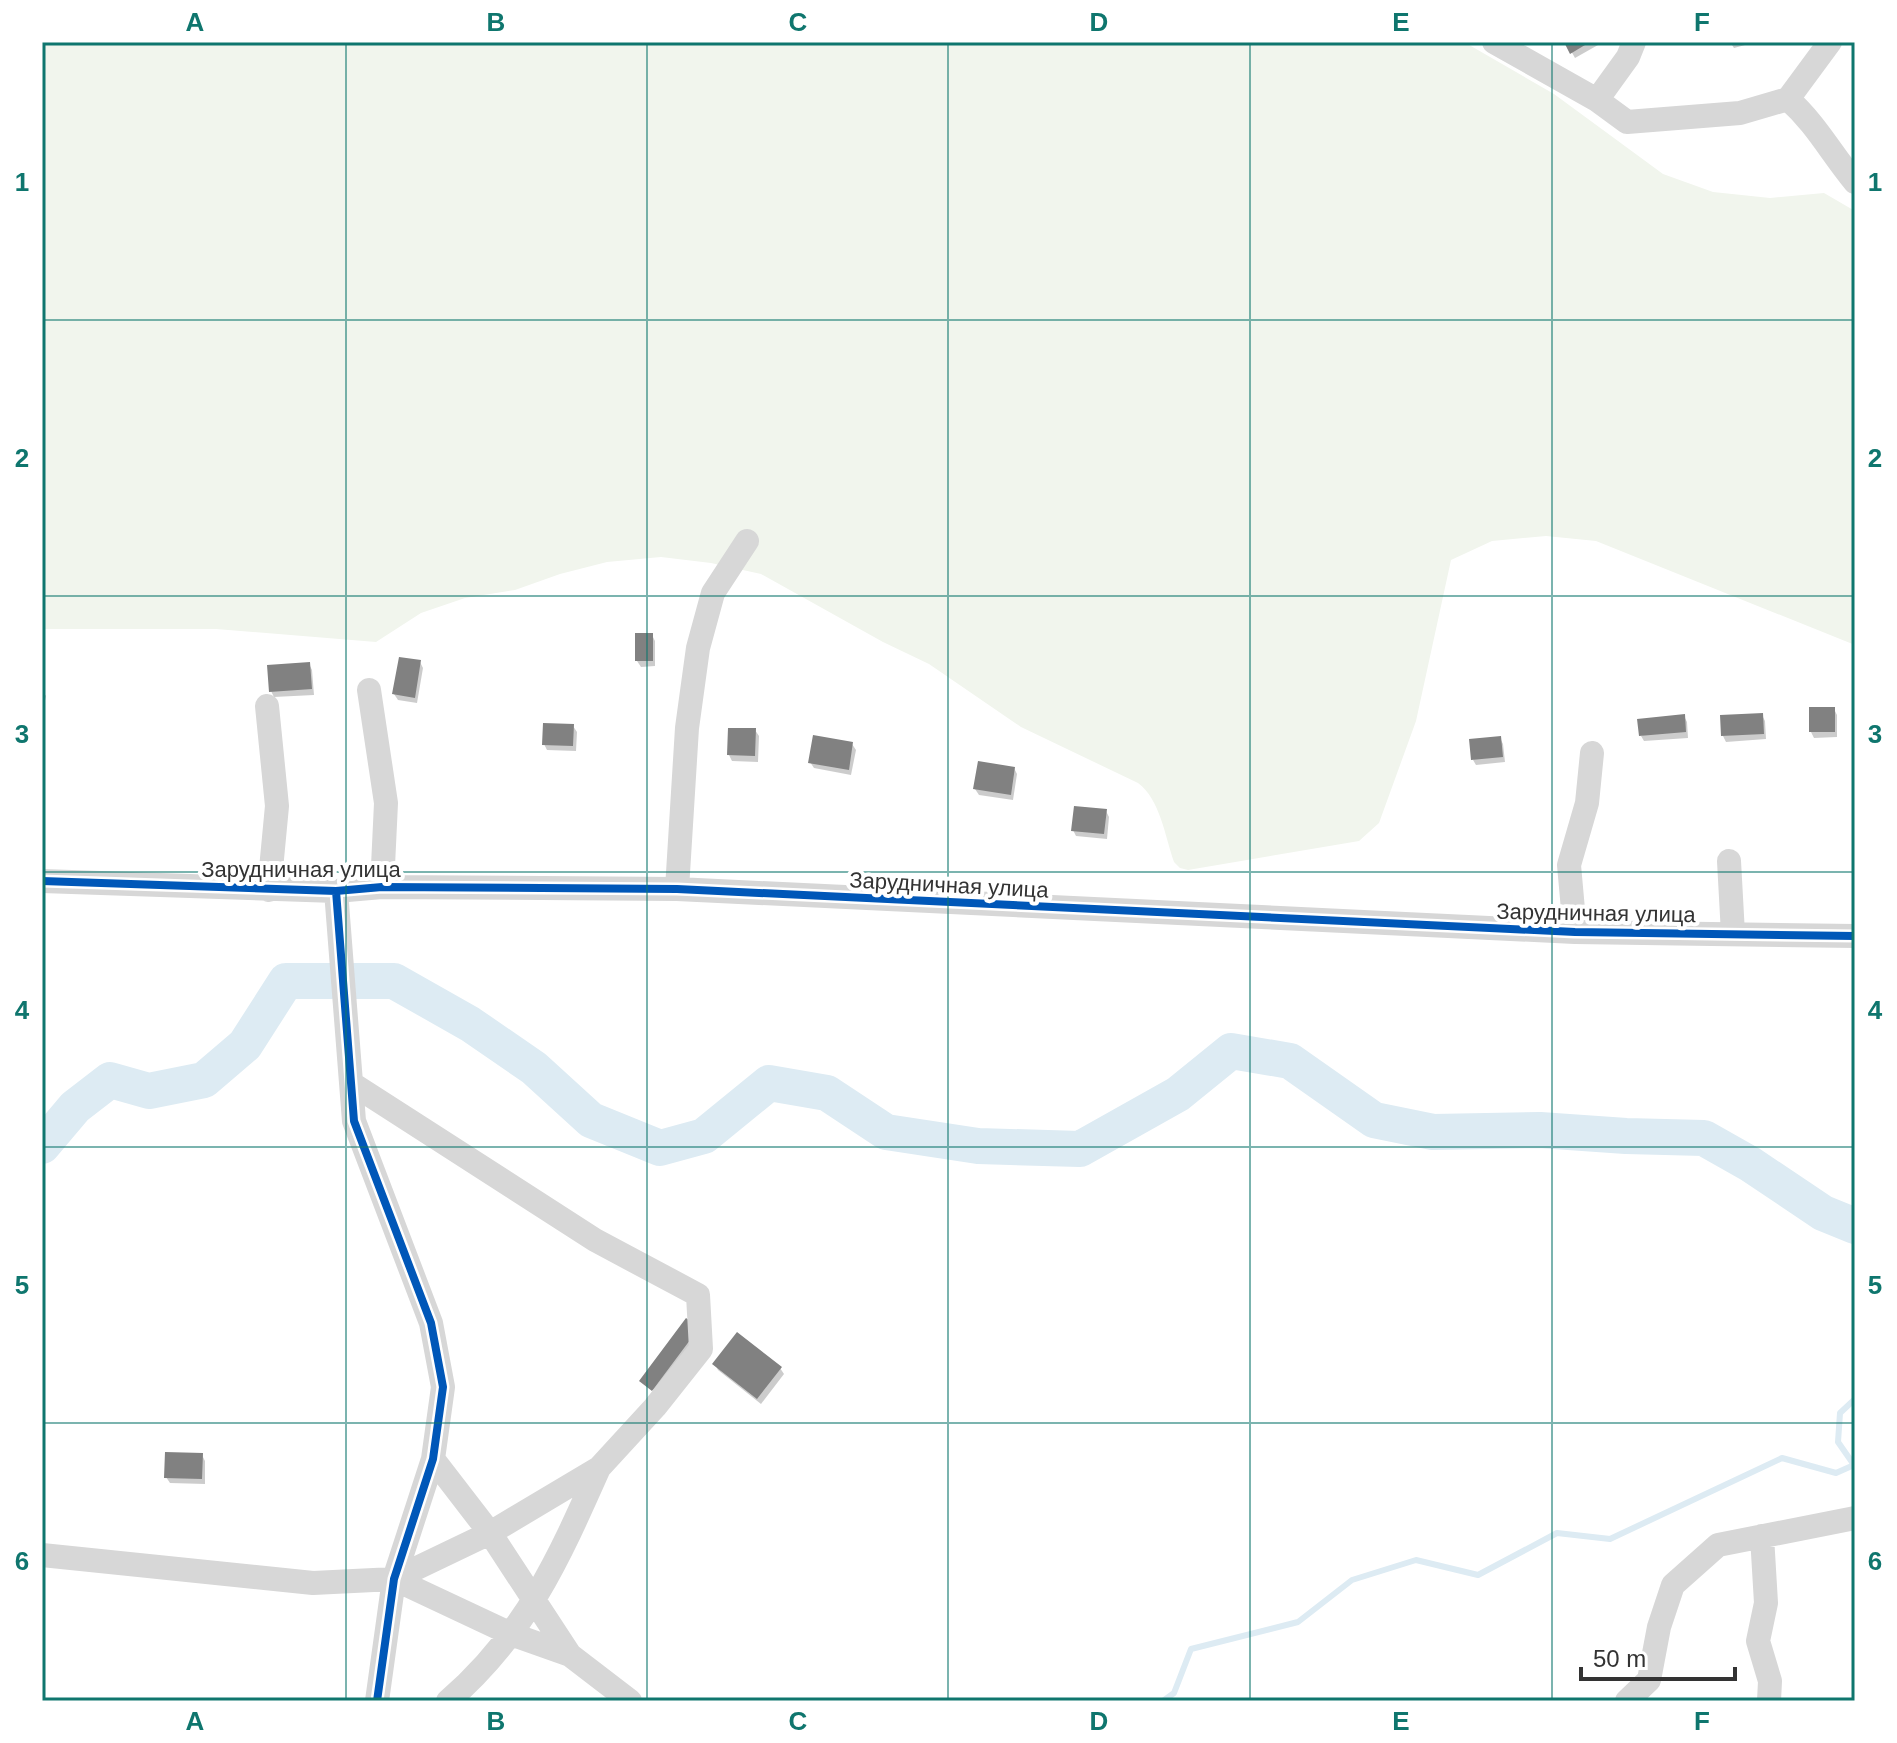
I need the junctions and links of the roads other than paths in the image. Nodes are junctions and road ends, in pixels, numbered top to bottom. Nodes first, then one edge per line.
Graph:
1 (1494, 42) edge
2 (1634, 42) edge
3 (1830, 42) edge
4 (1788, 99) junction
5 (1597, 100) junction
6 (1855, 182) edge
7 (747, 541) dead end
8 (369, 690) dead end
9 (267, 706) dead end
10 (1592, 753) dead end
11 (1729, 861) dead end
12 (42, 881) edge
13 (382, 887) junction
14 (677, 889) junction
15 (269, 890) junction
16 (336, 891) junction
17 (1575, 932) junction
18 (1733, 934) junction
19 (1855, 936) edge
20 (351, 1083) junction
21 (433, 1459) junction
22 (599, 1468) junction
23 (1855, 1518) edge
24 (490, 1533) junction
25 (1762, 1536) junction
26 (42, 1555) edge
27 (394, 1579) junction
28 (535, 1601) junction
29 (511, 1634) junction
30 (570, 1655) junction
31 (377, 1701) edge
32 (448, 1701) edge
33 (630, 1701) edge
34 (1627, 1701) edge
35 (1769, 1701) edge

1 - 5 street
2 - 5 street
3 - 4 street
4 - 5 street
4 - 6 street
7 - 14 street
8 - 13 street
9 - 15 street
10 - 17 street
11 - 18 street
12 - 15 street, Зарудничная улица
13 - 14 street, Зарудничная улица
13 - 16 street, Зарудничная улица
14 - 17 street, Зарудничная улица
15 - 16 street, Зарудничная улица
16 - 20 street
17 - 18 street, Зарудничная улица
18 - 19 street, Зарудничная улица
20 - 21 street
20 - 22 street
21 - 24 street
21 - 27 street
22 - 24 street
22 - 28 street
23 - 25 street
24 - 27 street
24 - 28 street
25 - 34 street
25 - 35 street
26 - 27 street
27 - 29 street
27 - 31 street
28 - 29 street
28 - 30 street
29 - 30 street
29 - 32 street
30 - 33 street

